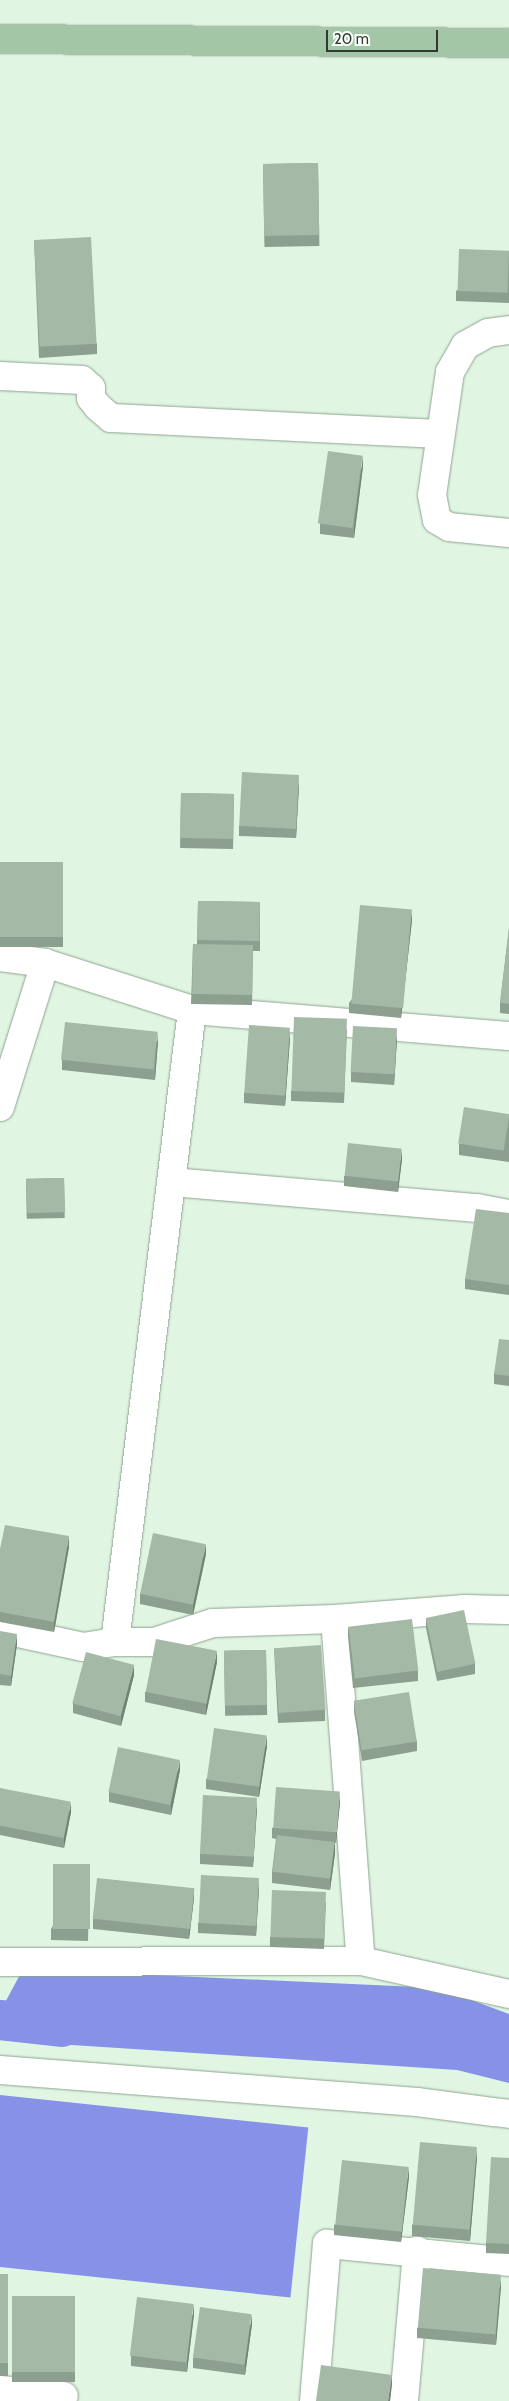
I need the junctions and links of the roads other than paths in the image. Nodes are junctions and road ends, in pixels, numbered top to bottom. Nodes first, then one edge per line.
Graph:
1 (0, 39) edge
2 (509, 43) edge
3 (509, 330) edge
4 (0, 376) edge
5 (441, 434) junction
6 (509, 533) edge
7 (0, 957) edge
8 (45, 963) junction
9 (192, 1010) junction
10 (509, 1036) edge
11 (0, 1107) edge
12 (172, 1182) junction
13 (509, 1214) edge
14 (509, 1610) edge
15 (334, 1619) junction
16 (0, 1629) edge
17 (115, 1642) junction
18 (361, 1961) junction
19 (0, 1962) edge
20 (509, 1994) edge
21 (0, 2070) edge
22 (509, 2114) edge
23 (417, 2250) junction
24 (509, 2262) edge
25 (0, 2390) edge
26 (64, 2396) dead end
27 (314, 2401) edge
28 (404, 2401) edge

1 - 2 main road
3 - 5 street
4 - 5 street
5 - 6 street
7 - 8 street
8 - 9 street
8 - 11 street
9 - 10 street
9 - 12 street
12 - 13 street
12 - 17 street
14 - 15 street
15 - 17 street
15 - 18 street
16 - 17 street
18 - 19 street
18 - 20 street
21 - 22 street
23 - 24 street
23 - 27 street
23 - 28 street
25 - 26 street

